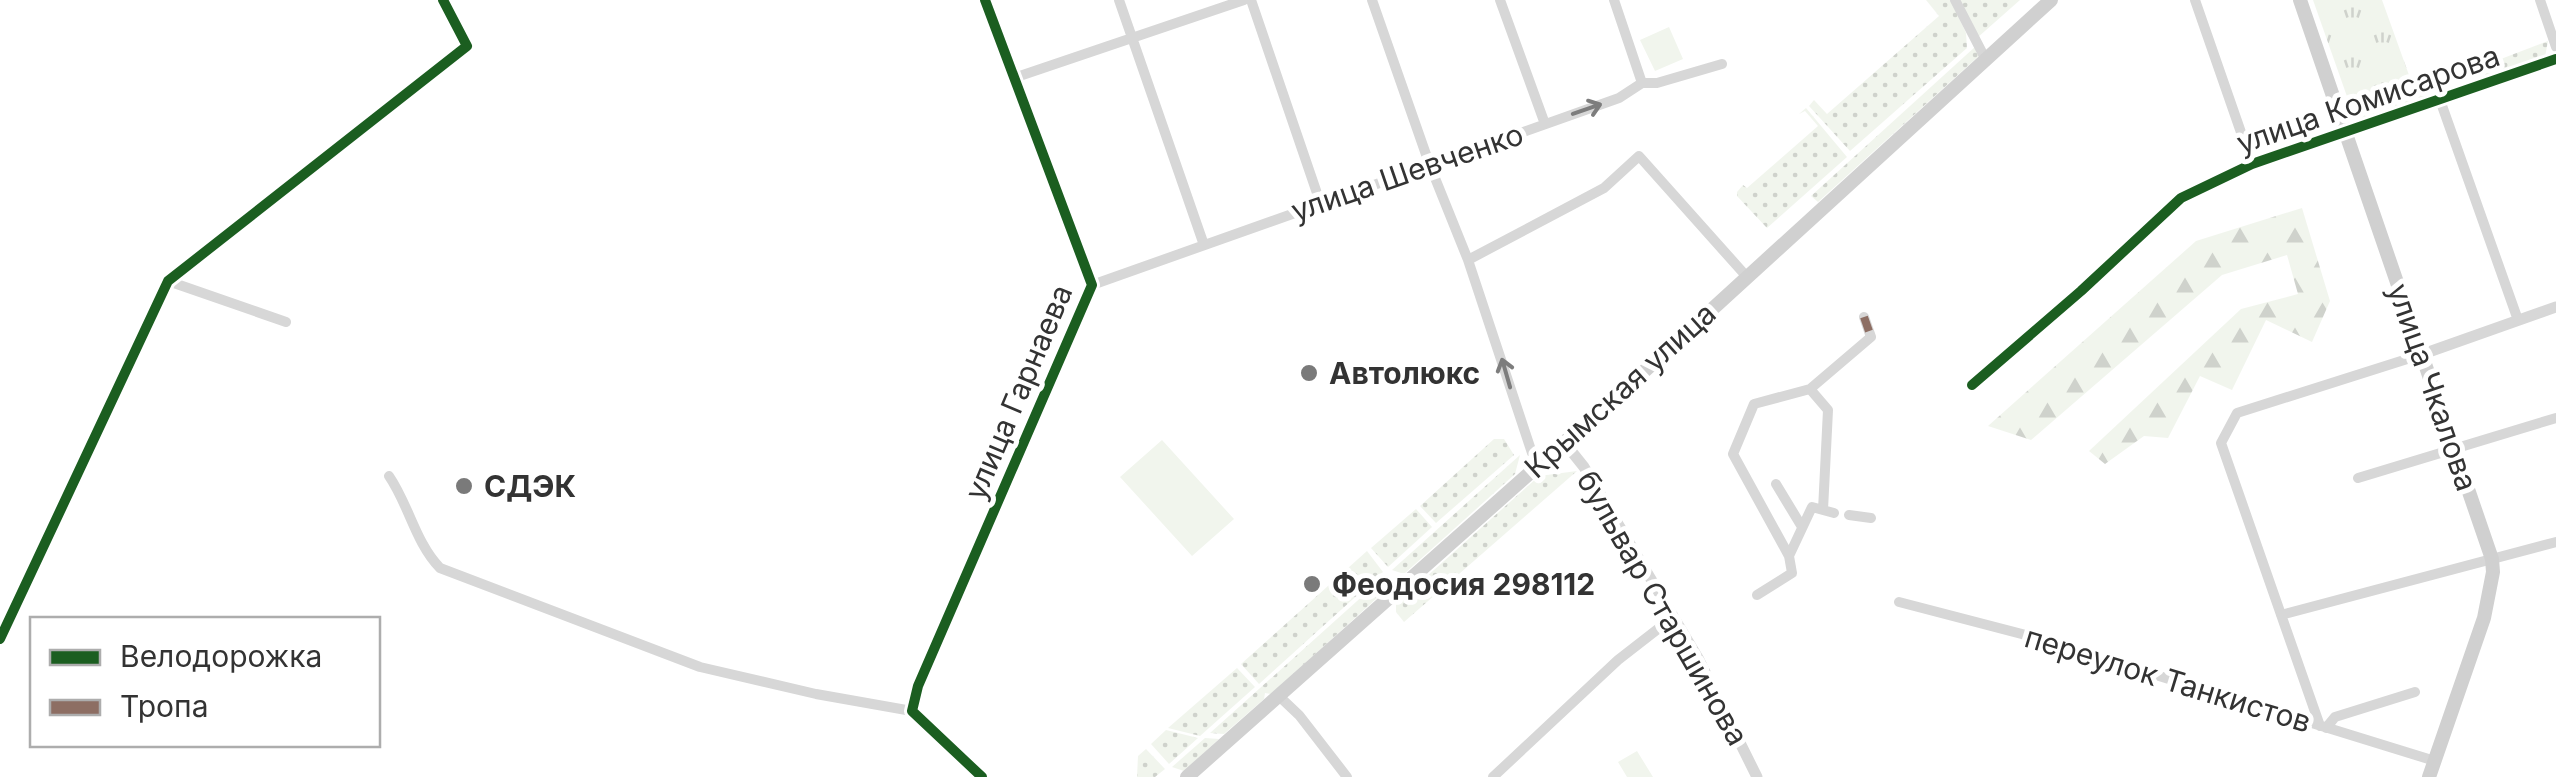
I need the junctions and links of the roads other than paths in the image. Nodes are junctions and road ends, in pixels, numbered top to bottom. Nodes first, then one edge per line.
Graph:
1 (443, 0) edge
2 (986, 0) edge
3 (1119, 0) edge
4 (1247, 0) edge
5 (1372, 0) edge
6 (1500, 0) edge
7 (1614, 0) edge
8 (1955, 0) edge
9 (2051, 0) edge
10 (2195, 0) edge
11 (2300, 0) edge
12 (2540, 0) edge
13 (1133, 39) junction
14 (2556, 47) edge
15 (2556, 59) edge
16 (1986, 60) junction
17 (1722, 64) dead end
18 (1014, 78) junction
19 (1642, 83) junction
20 (2440, 100) junction
21 (1545, 124) junction
22 (2344, 131) junction
23 (1429, 164) junction
24 (2252, 164) junction
25 (1320, 202) junction
26 (1204, 245) junction
27 (1468, 260) junction
28 (1746, 276) junction
29 (168, 281) junction
30 (1092, 286) junction
31 (2556, 307) edge
32 (1864, 318) dead end
33 (2518, 320) junction
34 (286, 322) dead end
35 (2423, 354) junction
36 (1972, 386) dead end
37 (1810, 388) junction
38 (2556, 418) edge
39 (1564, 442) junction
40 (2454, 448) junction
41 (1536, 466) junction
42 (388, 476) dead end
43 (2358, 478) dead end
44 (1776, 484) dead end
45 (1849, 515) dead end
46 (1871, 518) dead end
47 (1802, 527) junction
48 (2556, 542) edge
49 (1788, 556) junction
50 (2492, 559) junction
51 (1756, 595) dead end
52 (1899, 602) dead end
53 (2281, 616) junction
54 (1672, 618) junction
55 (0, 638) edge
56 (2415, 692) dead end
57 (1279, 696) junction
58 (912, 712) junction
59 (2323, 727) junction
60 (2435, 761) junction
61 (982, 777) edge
62 (1187, 777) edge
63 (1348, 777) edge
64 (1493, 777) edge
65 (1757, 777) edge
66 (2429, 777) edge

1 - 29 street
2 - 18 street, улица Гарнаева
3 - 13 street
4 - 13 street
4 - 25 street
5 - 23 street
6 - 21 street
7 - 19 street
8 - 16 street
9 - 16 main road, Крымская улица
10 - 24 street
11 - 22 main road, улица Чкалова
12 - 14 street
13 - 18 street
13 - 26 street
15 - 20 street, улица Комисарова
16 - 28 main road, Крымская улица
17 - 19 street, улица Шевченко
18 - 30 street, улица Гарнаева
21 -> 19 street, улица Шевченко
20 - 22 street, улица Комисарова
20 - 33 street
21 - 23 street, улица Шевченко
22 - 24 street, улица Комисарова
22 - 35 main road, улица Чкалова
23 - 25 street, улица Шевченко
23 - 27 street
24 - 36 street, улица Комисарова
25 - 26 street, улица Шевченко
26 - 30 street, улица Шевченко
27 - 28 street
41 -> 27 street
28 - 39 main road, Крымская улица
29 - 34 street
29 - 55 street
30 - 58 street, улица Гарнаева
31 - 33 street
32 - 37 street
33 - 35 street
35 - 40 main road, улица Чкалова
35 - 53 street
37 - 47 street
37 - 49 street
38 - 40 street
39 - 41 main road, Крымская улица
39 - 54 street, бульвар Старшинова
40 - 43 street
40 - 50 main road, улица Чкалова
41 - 57 main road, Крымская улица
42 - 58 street
44 - 47 street
45 - 46 street
47 - 49 street
48 - 50 street
49 - 51 street
50 - 53 street
50 - 60 main road, улица Чкалова
52 - 59 street, переулок Танкистов
53 - 59 street
54 - 64 street
54 - 65 street, бульвар Старшинова
56 - 59 street
57 - 62 main road, Крымская улица
57 - 63 street
58 - 61 street
59 - 60 street, переулок Танкистов
60 - 66 main road, улица Чкалова

